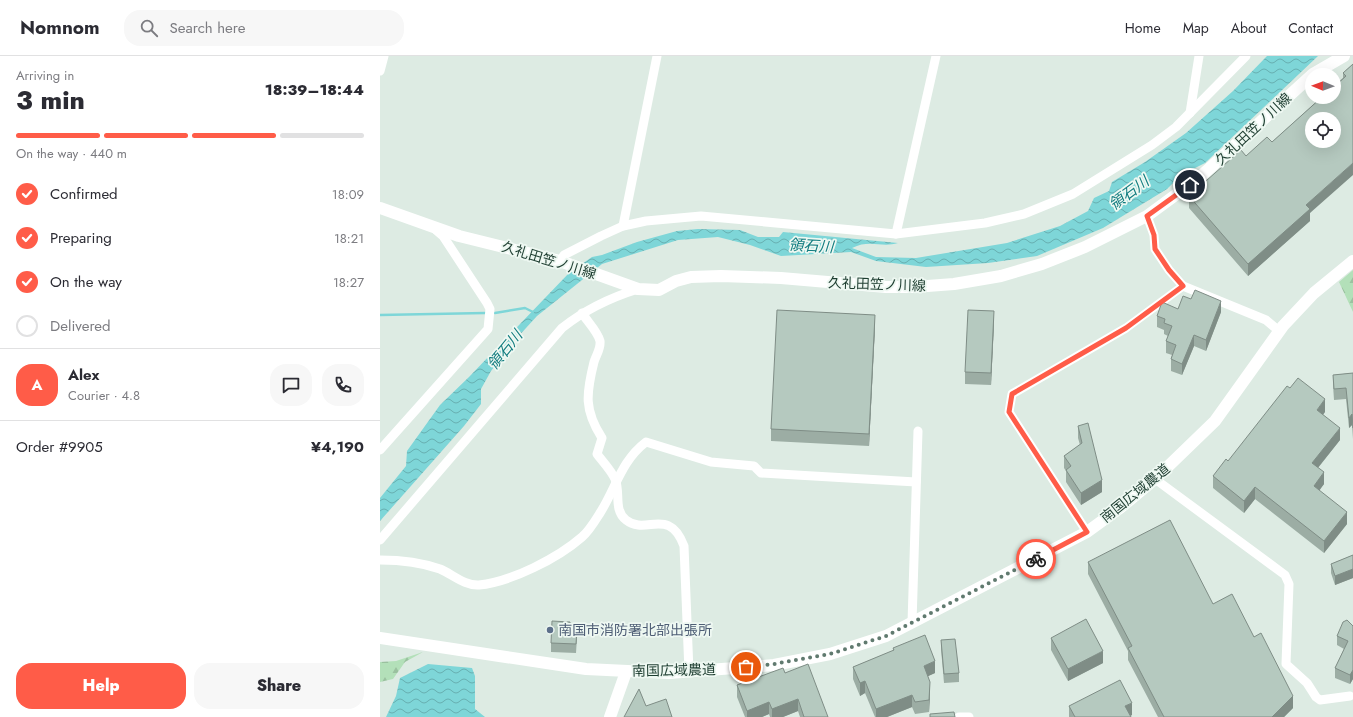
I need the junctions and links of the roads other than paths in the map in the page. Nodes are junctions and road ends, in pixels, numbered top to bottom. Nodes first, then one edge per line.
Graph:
1 (384, 56) edge
2 (657, 56) edge
3 (936, 56) edge
4 (1199, 56) edge
5 (1246, 56) edge
6 (1344, 56) edge
7 (380, 71) edge
8 (1190, 113) junction
9 (380, 208) edge
10 (1147, 216) junction
11 (430, 226) junction
12 (623, 226) junction
13 (896, 234) junction
14 (1353, 261) edge
15 (562, 262) junction
16 (1183, 286) junction
17 (634, 287) junction
18 (582, 313) junction
19 (1279, 331) junction
20 (918, 431) dead end
21 (380, 450) edge
22 (1156, 479) junction
23 (616, 480) junction
24 (916, 482) junction
25 (1087, 532) junction
26 (380, 540) edge
27 (380, 560) edge
28 (912, 623) junction
29 (380, 638) edge
30 (626, 672) junction
31 (690, 672) junction
32 (1352, 696) edge
33 (610, 717) edge
34 (959, 717) edge
35 (969, 717) edge

1 - 7 street
2 - 12 street
3 - 13 street
4 - 8 street
5 - 8 street
6 - 10 street, 久礼田笠ノ川線
8 - 13 street
9 - 11 street, 久礼田笠ノ川線
10 - 16 street
10 - 17 street, 久礼田笠ノ川線
11 - 15 street, 久礼田笠ノ川線
11 - 21 street
12 - 13 street
12 - 15 street
14 - 19 street, 南国広域農道
15 - 17 street, 久礼田笠ノ川線
16 - 19 street
16 - 25 street
17 - 18 street
18 - 23 street
18 - 26 street
19 - 22 street, 南国広域農道
20 - 24 street
22 - 25 street, 南国広域農道
22 - 32 street
23 - 24 street
23 - 27 street
23 - 31 street
24 - 28 street
25 - 28 street, 南国広域農道
28 - 31 street, 南国広域農道
29 - 30 street, 南国広域農道
30 - 31 street, 南国広域農道
30 - 33 street
34 - 35 street

